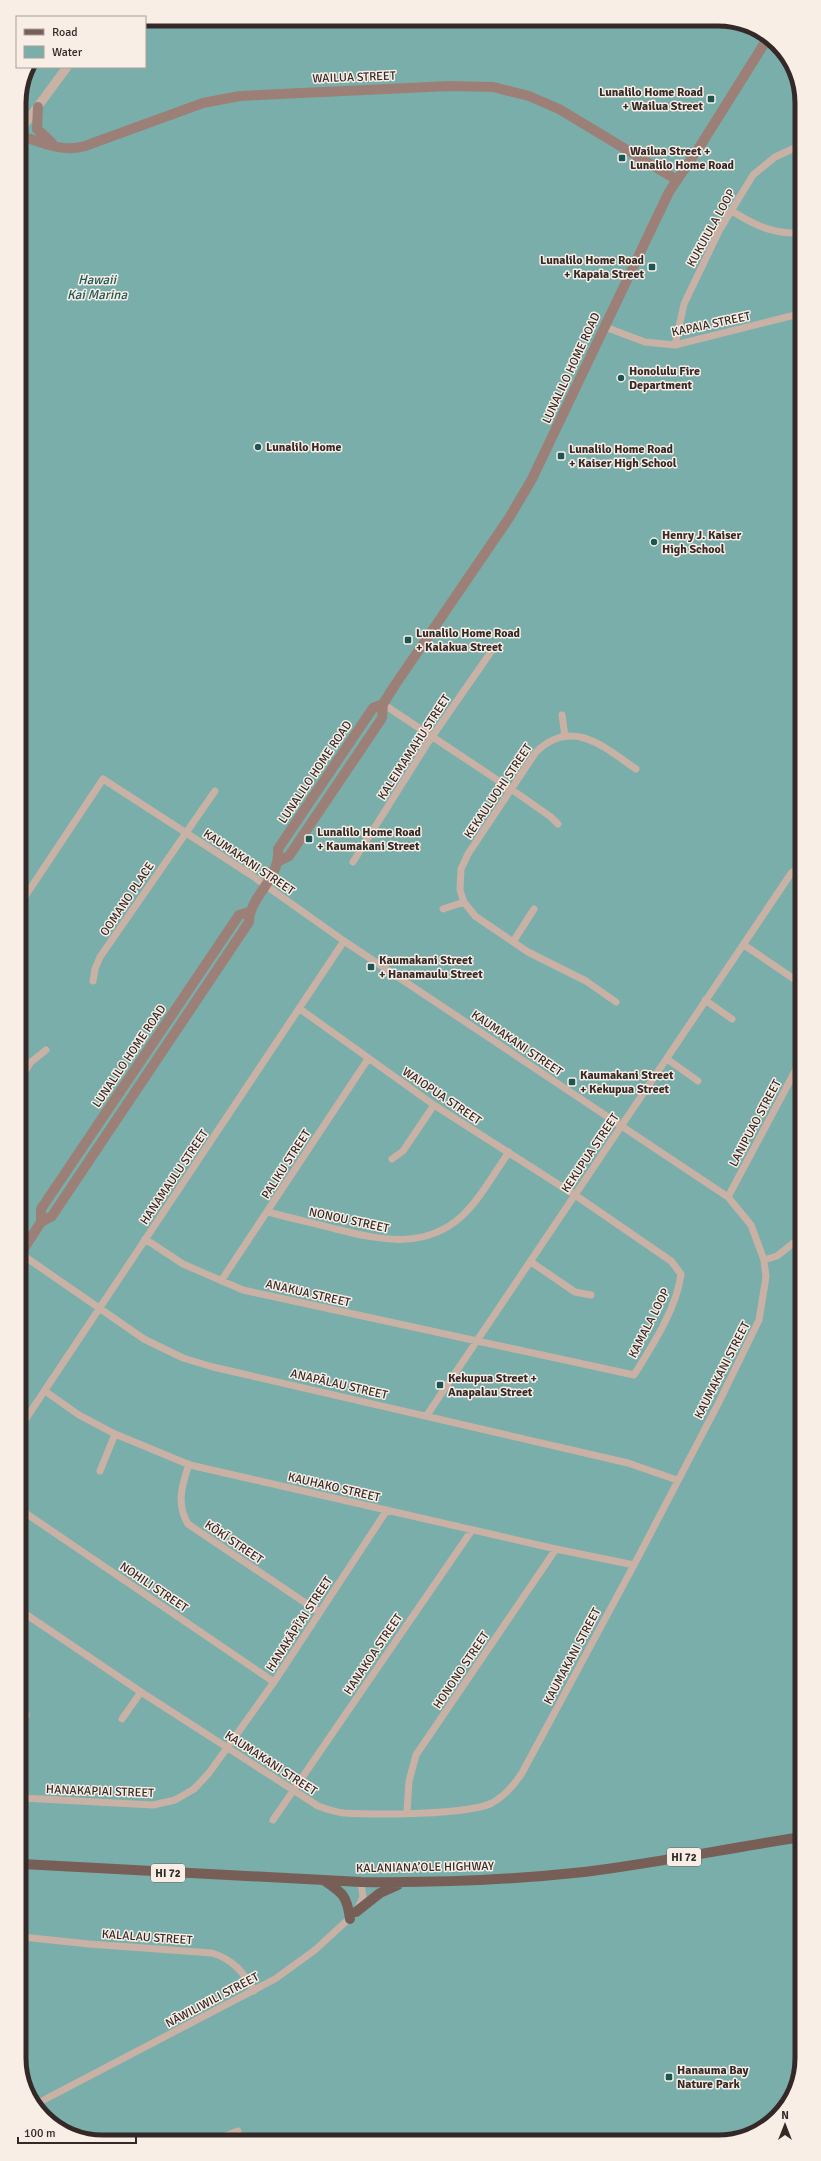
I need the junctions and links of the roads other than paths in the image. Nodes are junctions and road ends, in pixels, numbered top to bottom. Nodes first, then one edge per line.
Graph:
1 (764, 42) edge
2 (65, 68) edge
3 (38, 107) junction
4 (26, 123) edge
5 (26, 137) edge
6 (56, 147) junction
7 (795, 148) edge
8 (677, 180) junction
9 (732, 211) junction
10 (795, 233) edge
11 (795, 315) edge
12 (605, 327) junction
13 (675, 345) junction
14 (495, 646) dead end
15 (383, 704) junction
16 (562, 715) dead end
17 (433, 736) junction
18 (565, 736) junction
19 (636, 769) dead end
20 (511, 789) junction
21 (214, 791) dead end
22 (558, 824) dead end
23 (185, 832) junction
24 (352, 862) dead end
25 (795, 874) edge
26 (266, 886) junction
27 (26, 895) edge
28 (464, 902) junction
29 (443, 909) dead end
30 (534, 909) dead end
31 (344, 941) junction
32 (514, 942) junction
33 (744, 945) junction
34 (795, 980) edge
35 (93, 981) dead end
36 (706, 1000) junction
37 (616, 1002) dead end
38 (300, 1009) junction
39 (732, 1019) dead end
40 (46, 1050) dead end
41 (368, 1059) junction
42 (667, 1059) junction
43 (26, 1069) edge
44 (795, 1070) edge
45 (698, 1082) dead end
46 (434, 1105) junction
47 (622, 1126) junction
48 (509, 1152) junction
49 (392, 1159) dead end
50 (575, 1195) junction
51 (728, 1197) junction
52 (268, 1212) junction
53 (145, 1240) junction
54 (795, 1242) edge
55 (26, 1245) edge
56 (26, 1256) edge
57 (764, 1260) junction
58 (531, 1262) junction
59 (220, 1281) junction
60 (591, 1296) dead end
61 (101, 1308) junction
62 (476, 1342) junction
63 (44, 1391) junction
64 (427, 1415) junction
65 (26, 1418) edge
66 (115, 1434) junction
67 (189, 1464) junction
68 (100, 1471) dead end
69 (677, 1480) junction
70 (387, 1510) junction
71 (26, 1513) edge
72 (472, 1530) junction
73 (556, 1549) junction
74 (634, 1565) junction
75 (319, 1612) junction
76 (26, 1614) edge
77 (274, 1682) junction
78 (141, 1692) junction
79 (122, 1719) dead end
80 (226, 1747) junction
81 (293, 1792) junction
82 (26, 1798) edge
83 (407, 1812) junction
84 (273, 1820) dead end
85 (795, 1838) edge
86 (26, 1864) edge
87 (325, 1880) junction
88 (360, 1882) junction
89 (403, 1883) junction
90 (353, 1915) junction
91 (26, 1937) edge
92 (254, 1991) junction
93 (40, 2102) edge
94 (238, 2130) dead end
95 (227, 2135) edge

1 - 8 main road, LUNALILO HOME ROAD
2 - 3 street
3 - 4 street
3 - 6 main road
5 - 6 main road, WAILUA STREET
6 - 8 main road, WAILUA STREET
7 - 9 street, KUKUIULA LOOP
8 - 12 main road, LUNALILO HOME ROAD
9 - 10 street
9 - 13 street, KUKUIULA LOOP
11 - 13 street, KAPAIA STREET
12 - 13 street, KAPAIA STREET
12 - 15 main road, LUNALILO HOME ROAD
14 - 17 street, KALEIMAMAHU STREET
15 - 17 street
15 - 26 main road, LUNALILO HOME ROAD
16 - 18 street
17 - 20 street
17 - 24 street, KALEIMAMAHU STREET
18 - 19 street, KEKAULUOHI STREET
18 - 20 street, KEKAULUOHI STREET
20 - 22 street
20 - 28 street, KEKAULUOHI STREET
21 - 23 street, OOMANO PLACE
23 - 26 street, KAUMAKANI STREET
23 - 27 street, KAUMAKANI STREET
23 - 35 street, OOMANO PLACE
25 - 33 street, KEKUPUA STREET
26 - 31 street, KAUMAKANI STREET
26 - 55 main road, LUNALILO HOME ROAD
28 - 29 street
28 - 32 street, KEKAULUOHI STREET
30 - 32 street
31 - 38 street, HANAMAULU STREET
31 - 47 street, KAUMAKANI STREET
32 - 37 street, KEKAULUOHI STREET
33 - 34 street
33 - 36 street, KEKUPUA STREET
36 - 39 street
36 - 42 street, KEKUPUA STREET
38 - 41 street, WAIOPUA STREET
38 - 53 street, HANAMAULU STREET
40 - 43 street
41 - 46 street, WAIOPUA STREET
41 - 52 street, PALIKU STREET
42 - 45 street
42 - 47 street, KEKUPUA STREET
44 - 51 street, LANIPUAO STREET
46 - 48 street, WAIOPUA STREET
46 - 49 street
47 - 50 street, KEKUPUA STREET
47 - 51 street, KAUMAKANI STREET
48 - 50 street, WAIOPUA STREET
48 - 52 street, NONOU STREET
50 - 58 street, KEKUPUA STREET
50 - 62 street, KAMALA LOOP
51 - 57 street, KAUMAKANI STREET
52 - 59 street, PALIKU STREET
53 - 59 street, ANAKUA STREET
53 - 61 street, HANAMAULU STREET
54 - 57 street
56 - 61 street, ANAPĀLAU STREET
57 - 69 street, KAUMAKANI STREET
58 - 60 street
58 - 62 street, KEKUPUA STREET
59 - 62 street, ANAKUA STREET
61 - 63 street, HANAMAULU STREET
61 - 64 street, ANAPĀLAU STREET
62 - 64 street, KEKUPUA STREET
63 - 65 street, HANAMAULU STREET
63 - 66 street, KAUHAKO STREET
64 - 69 street, ANAPĀLAU STREET
66 - 67 street, KAUHAKO STREET
66 - 68 street
67 - 70 street, KAUHAKO STREET
67 - 75 street, KŌKĪ STREET
69 - 74 street, KAUMAKANI STREET
70 - 72 street, KAUHAKO STREET
70 - 75 street, HANAKĀPĪ‘AI STREET
71 - 77 street, NOHILI STREET
72 - 73 street, KAUHAKO STREET
72 - 81 street, HANAKOA STREET
73 - 74 street, KAUHAKO STREET
73 - 83 street, HONONO STREET
74 - 83 street, KAUMAKANI STREET
75 - 77 street, HANAKĀPĪ‘AI STREET
76 - 78 street, KAUMAKANI STREET
77 - 80 street, HANAKĀPĪ‘AI STREET
78 - 79 street
78 - 80 street, KAUMAKANI STREET
80 - 81 street, KAUMAKANI STREET
80 - 82 street, HANAKAPIAI STREET
81 - 83 street, KAUMAKANI STREET
81 - 84 street, HANAKOA STREET
85 - 89 main road, KALANIANA’OLE HIGHWAY / HI 72
86 - 87 main road, KALANIANA’OLE HIGHWAY / HI 72
87 - 88 main road, KALANIANA’OLE HIGHWAY / HI 72
87 - 90 main road
88 - 89 main road, KALANIANA’OLE HIGHWAY / HI 72
88 - 90 street, NĀWILIWILI STREET
89 - 90 main road
90 - 92 street, NĀWILIWILI STREET
91 - 92 street, KALALAU STREET
92 - 93 street, NĀWILIWILI STREET
94 - 95 street

